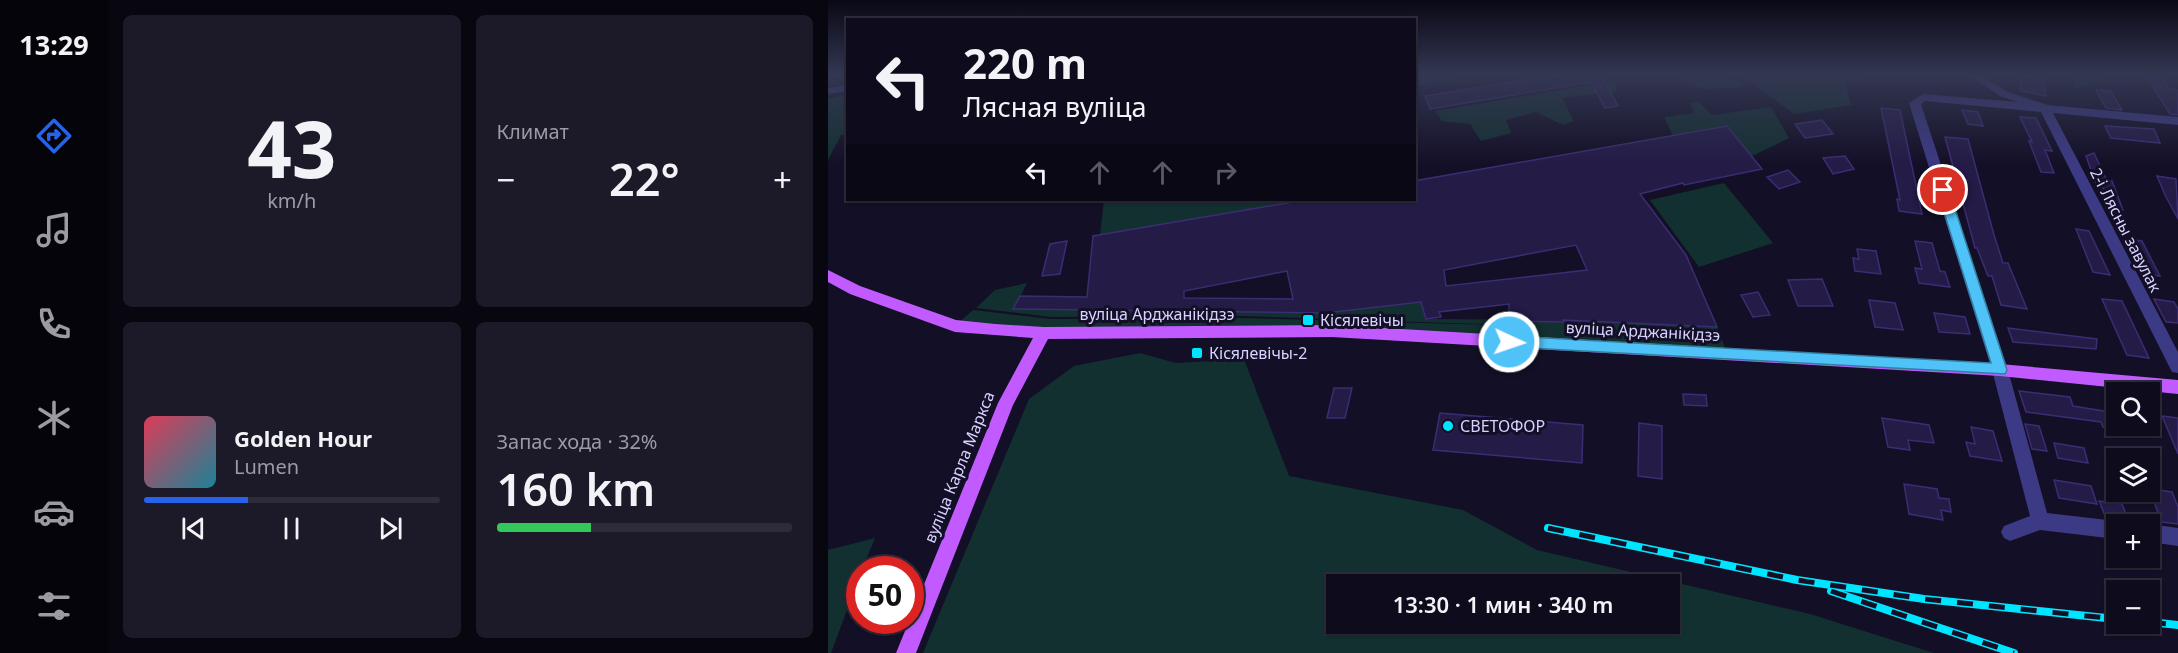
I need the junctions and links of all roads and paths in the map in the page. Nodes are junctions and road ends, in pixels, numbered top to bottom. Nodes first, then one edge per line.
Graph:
1 (1915, 104) edge
2 (2006, 104) edge
3 (2035, 104) edge
4 (2045, 108) junction
5 (2178, 121) edge
6 (828, 275) edge
7 (1044, 333) junction
8 (2178, 367) edge
9 (2000, 370) junction
10 (2178, 387) edge
11 (2040, 521) junction
12 (2106, 529) edge
13 (2010, 532) dead end
14 (2160, 534) edge
15 (2178, 537) edge
16 (906, 653) edge

1 - 9 street
2 - 4 street
3 - 4 street
4 - 5 street
4 - 8 street, 2-і Лясны завулак
6 - 7 main road, вуліца Арджанікідзэ
7 - 9 main road, вуліца Арджанікідзэ
7 - 16 main road, вуліца Карла Маркса
9 - 10 main road, вуліца Арджанікідзэ
9 - 11 street
11 - 12 street
11 - 13 street
14 - 15 street

